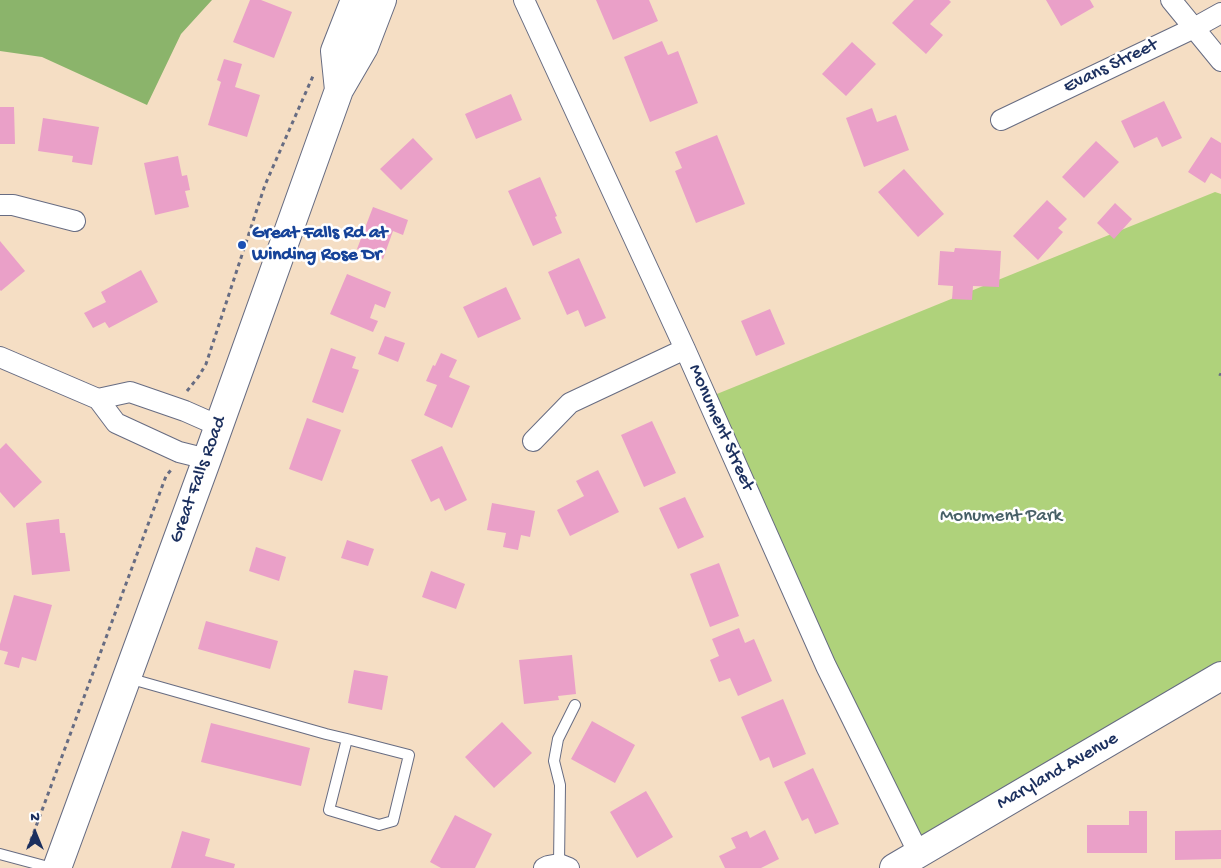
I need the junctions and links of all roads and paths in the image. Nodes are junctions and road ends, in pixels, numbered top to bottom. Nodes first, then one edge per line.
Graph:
1 (355, 0) edge
2 (382, 0) edge
3 (524, 0) edge
4 (1171, 0) edge
5 (1221, 13) edge
6 (1194, 28) junction
7 (1221, 61) edge
8 (339, 90) junction
9 (1000, 120) dead end
10 (0, 205) edge
11 (75, 222) dead end
12 (685, 349) junction
13 (0, 357) edge
14 (98, 399) junction
15 (218, 426) junction
16 (533, 441) dead end
17 (207, 459) junction
18 (1221, 676) edge
19 (127, 677) junction
20 (575, 705) dead end
21 (347, 739) junction
22 (0, 854) edge
23 (919, 854) junction
24 (557, 867) edge
25 (52, 868) edge
26 (57, 868) edge
27 (894, 868) edge

1 - 8 main road, Great Falls Road
2 - 8 main road, Great Falls Road
3 - 12 street, Monument Street
4 - 6 street
5 - 6 street, Evans Street
6 - 7 street
6 - 9 street, Evans Street
8 - 15 main road, Great Falls Road
10 - 11 street
12 - 16 street
12 - 23 street, Monument Street
13 - 14 street
14 - 15 street
14 - 17 street
15 - 17 main road, Great Falls Road
17 - 19 main road, Great Falls Road
18 - 23 main road, Maryland Avenue
19 - 21 lane
19 - 26 main road, Great Falls Road
20 - 24 lane
21 - 21 lane
22 - 25 lane
23 - 27 main road, Maryland Avenue

